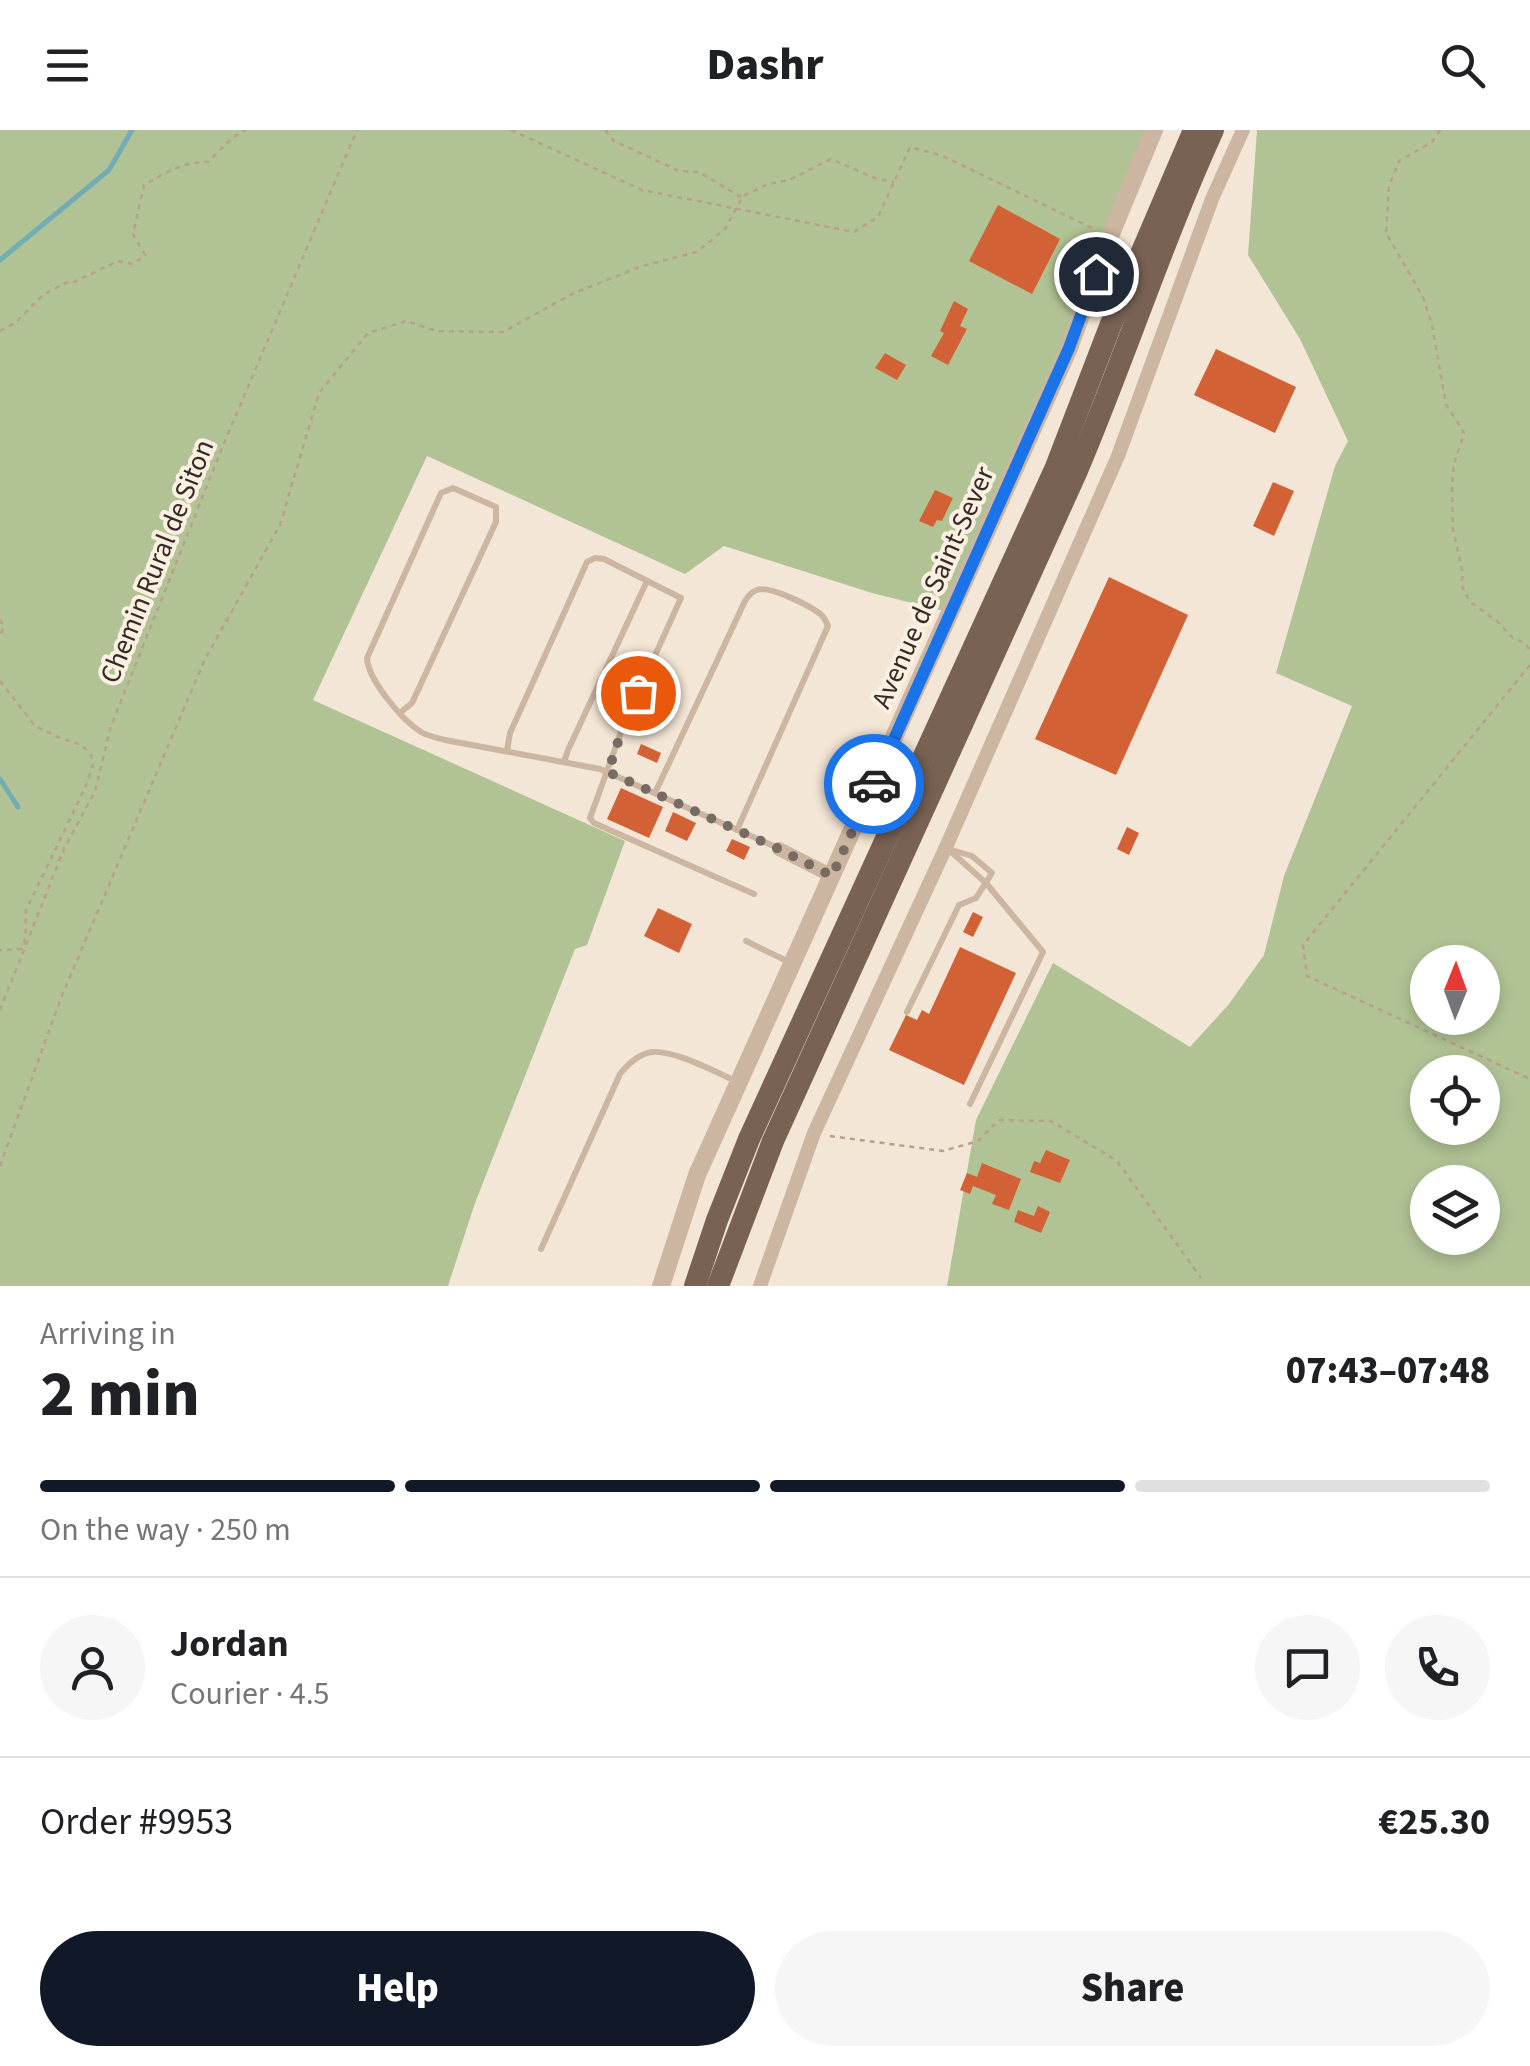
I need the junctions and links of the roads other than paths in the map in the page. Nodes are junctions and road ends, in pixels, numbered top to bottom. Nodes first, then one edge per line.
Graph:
1 (1154, 130) edge
2 (1194, 130) edge
3 (1214, 130) edge
4 (1244, 130) edge
5 (647, 581) junction
6 (400, 712) junction
7 (506, 751) junction
8 (564, 762) junction
9 (608, 772) junction
10 (655, 793) junction
11 (737, 830) junction
12 (946, 848) junction
13 (779, 849) joint
14 (832, 876) junction
15 (986, 883) junction
16 (754, 894) dead end
17 (746, 941) dead end
18 (792, 963) junction
19 (907, 1012) dead end
20 (738, 1082) junction
21 (970, 1104) dead end
22 (541, 1248) dead end
23 (661, 1286) edge
24 (695, 1286) edge
25 (718, 1286) edge
26 (760, 1286) edge

1 - 14 street, Avenue de Saint-Sever
2 - 24 main road
3 - 25 main road
4 - 12 street
5 - 7 lane
5 - 8 lane
5 - 9 lane
6 - 6 lane
6 - 7 lane
7 - 8 lane
8 - 9 lane
9 - 10 lane
9 - 16 lane
10 - 11 lane
10 - 11 lane
11 - 13 lane
12 - 15 lane
12 - 26 street
13 - 14 street
14 - 18 street, Avenue de Saint-Sever
15 - 19 lane
15 - 21 lane
17 - 18 lane
18 - 20 street, Avenue de Saint-Sever
20 - 22 lane
20 - 23 street, Avenue de Saint-Sever

